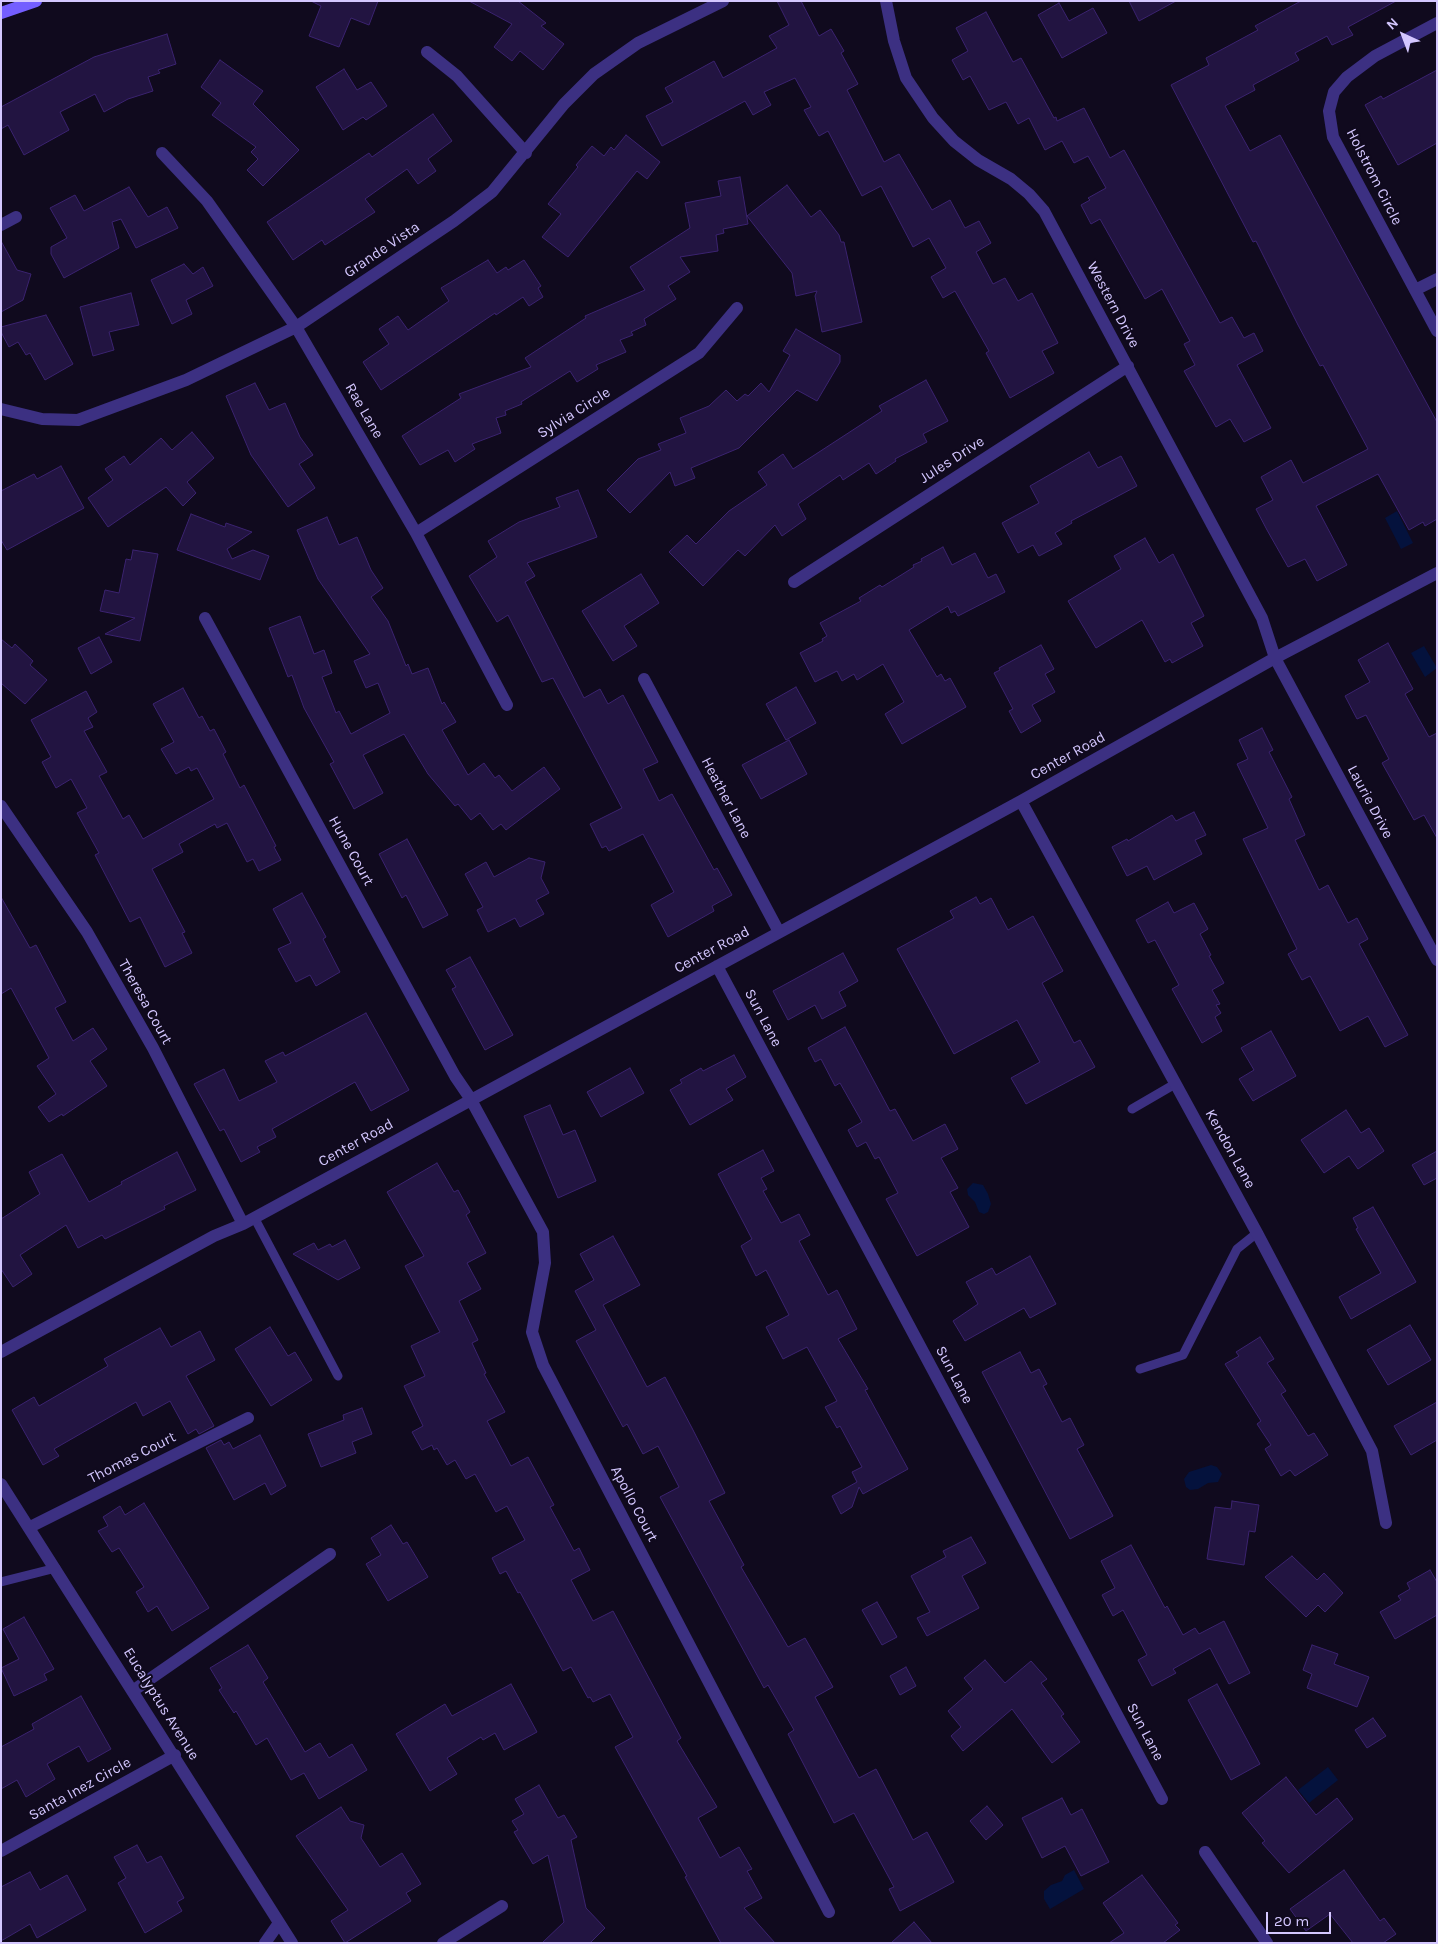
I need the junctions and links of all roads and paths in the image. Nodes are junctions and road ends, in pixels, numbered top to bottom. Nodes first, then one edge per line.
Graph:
1 (36, 1) edge
2 (723, 1) edge
3 (886, 1) edge
4 (1, 14) edge
5 (1437, 23) edge
6 (427, 52) dead end
7 (162, 153) dead end
8 (526, 153) junction
9 (16, 217) dead end
10 (1, 225) edge
11 (1437, 279) edge
12 (1415, 290) junction
13 (737, 308) dead end
14 (296, 326) junction
15 (1437, 332) edge
16 (1128, 366) junction
17 (1, 409) edge
18 (416, 533) junction
19 (1437, 573) edge
20 (794, 582) dead end
21 (205, 618) dead end
22 (1275, 658) junction
23 (644, 679) dead end
24 (507, 706) dead end
25 (1021, 801) junction
26 (1, 806) edge
27 (779, 932) junction
28 (1437, 960) edge
29 (717, 966) junction
30 (1176, 1084) junction
31 (470, 1098) junction
32 (1132, 1109) dead end
33 (249, 1220) junction
34 (1258, 1233) junction
35 (1, 1352) edge
36 (1140, 1369) dead end
37 (338, 1376) dead end
38 (248, 1418) dead end
39 (1, 1484) edge
40 (1386, 1522) dead end
41 (30, 1527) junction
42 (330, 1554) dead end
43 (56, 1568) junction
44 (1, 1582) edge
45 (134, 1690) junction
46 (175, 1755) junction
47 (1162, 1799) dead end
48 (1, 1851) edge
49 (1205, 1852) dead end
50 (502, 1906) dead end
51 (829, 1912) dead end
52 (279, 1924) junction
53 (265, 1943) edge
54 (292, 1943) edge
55 (443, 1943) edge
56 (1268, 1943) edge

1 - 4 main road
2 - 8 street, Grande Vista
3 - 16 street, Western Drive
5 - 12 street, Holstrom Circle
6 - 8 street
7 - 14 street, Rae Lane
8 - 14 street, Grande Vista
9 - 10 street
11 - 12 street
12 - 15 street, Holstrom Circle
13 - 18 street, Sylvia Circle
14 - 17 street, Grande Vista
14 - 18 street, Rae Lane
16 - 20 street, Jules Drive
16 - 22 street, Western Drive
18 - 24 street, Rae Lane
19 - 22 street, Center Road
21 - 31 street, Hune Court
22 - 25 street, Center Road
22 - 28 street, Laurie Drive
23 - 27 street, Heather Lane
25 - 27 street, Center Road
25 - 30 street, Kendon Lane
26 - 33 street, Theresa Court
27 - 29 street, Center Road
29 - 31 street, Center Road
29 - 47 street, Sun Lane
30 - 32 lane
30 - 34 street, Kendon Lane
31 - 33 street, Center Road
31 - 51 street, Apollo Court
33 - 35 street, Center Road
33 - 37 lane
34 - 36 lane
34 - 40 street, Kendon Lane
38 - 41 street, Thomas Court
39 - 41 street, Eucalyptus Avenue
41 - 43 street, Eucalyptus Avenue
42 - 45 street
43 - 44 lane
43 - 45 street, Eucalyptus Avenue
45 - 46 street, Eucalyptus Avenue
46 - 48 street, Santa Inez Circle
46 - 52 street, Eucalyptus Avenue
49 - 56 street
50 - 55 street
52 - 53 street
52 - 54 street, Eucalyptus Avenue

